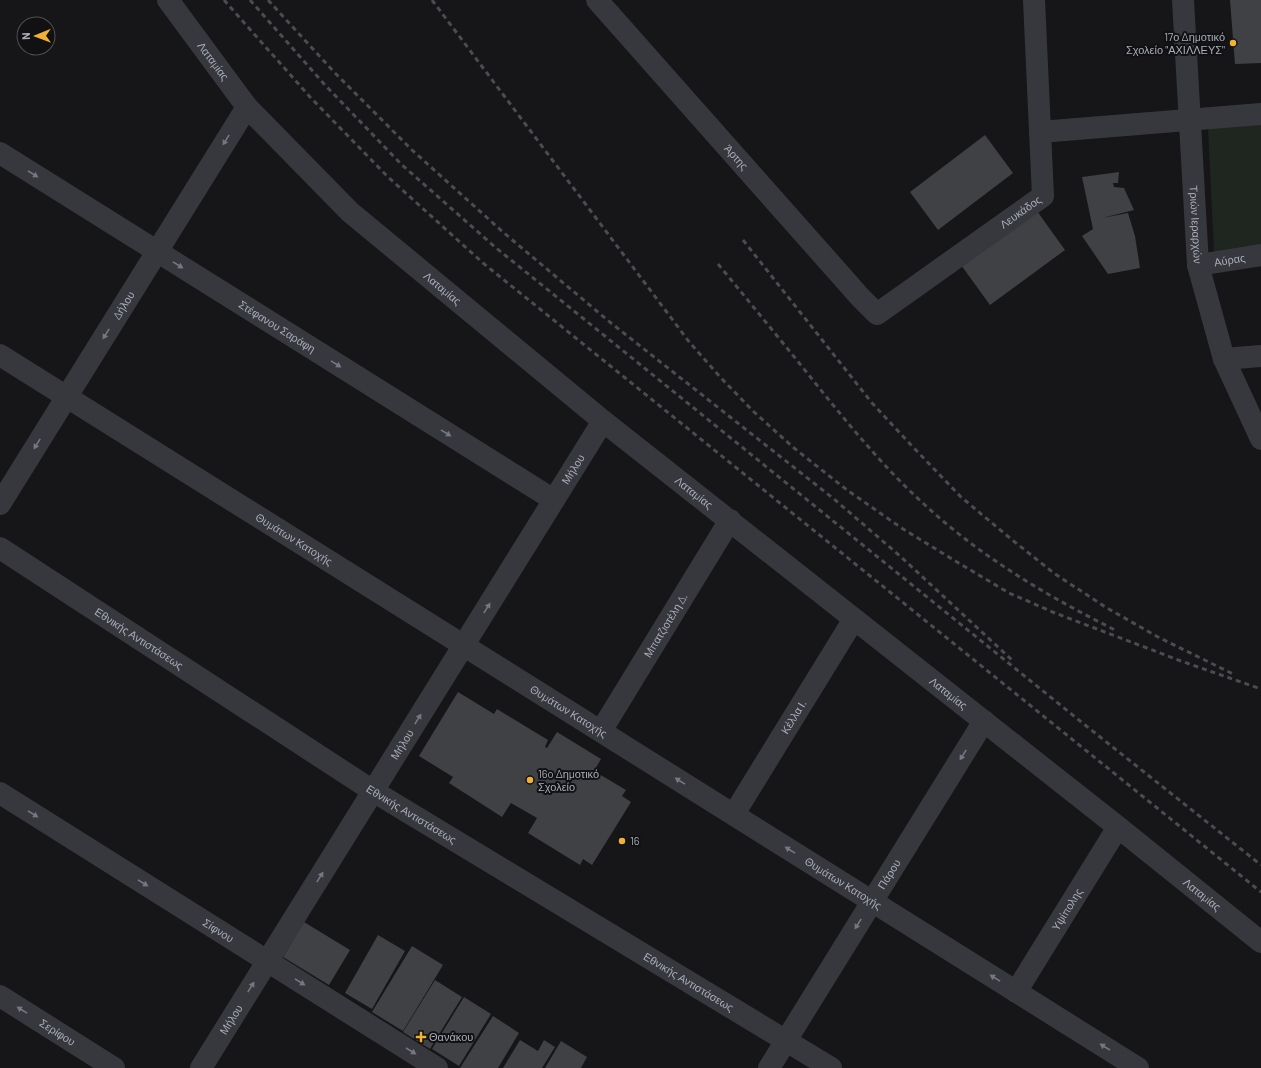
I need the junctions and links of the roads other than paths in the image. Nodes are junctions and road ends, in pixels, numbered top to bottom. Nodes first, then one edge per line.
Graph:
1 (168, 0) edge
2 (597, 0) edge
3 (1034, 0) edge
4 (1183, 0) edge
5 (247, 107) junction
6 (1261, 114) edge
7 (1190, 120) junction
8 (1040, 132) junction
9 (0, 153) edge
10 (157, 252) junction
11 (1261, 255) edge
12 (1198, 265) junction
13 (877, 314) joint
14 (0, 355) edge
15 (1261, 356) edge
16 (1224, 359) junction
17 (67, 396) junction
18 (603, 421) junction
19 (1261, 439) edge
20 (554, 500) junction
21 (0, 504) edge
22 (730, 520) junction
23 (0, 548) edge
24 (854, 619) junction
25 (464, 645) junction
26 (984, 721) junction
27 (601, 731) junction
28 (373, 791) junction
29 (0, 793) edge
30 (734, 814) junction
31 (1118, 827) junction
32 (872, 901) junction
33 (1261, 942) edge
34 (268, 961) junction
35 (1016, 992) junction
36 (0, 996) edge
37 (786, 1040) junction
38 (114, 1068) edge
39 (201, 1068) edge
40 (437, 1068) edge
41 (769, 1068) edge
42 (830, 1068) edge
43 (1138, 1068) edge

1 - 5 street, Λαταμίας
2 - 13 street, Άρτης
3 - 8 street, Λευκάδος
4 - 7 street, Τριών Ιεραρχών
5 -> 10 street, Δήλου
5 - 18 street, Λαταμίας
6 - 7 street
7 - 8 street
7 - 12 street, Τριών Ιεραρχών
8 - 13 street, Λευκάδος
9 -> 10 street, Στέφανου Σαράφη
10 -> 17 street, Δήλου
10 -> 20 street, Στέφανου Σαράφη
11 - 12 street, Αύρας
12 - 16 street, Τριών Ιεραρχών
14 - 17 street, Θυμάτων Κατοχής
15 - 16 street
16 - 19 street, Τριών Ιεραρχών
17 -> 21 street, Δήλου
17 - 25 street, Θυμάτων Κατοχής
18 - 20 street, Μήλου
18 - 22 street, Λαταμίας
25 -> 20 street, Μήλου
22 - 24 street, Λαταμίας
22 - 27 street, Μπατζιοτέλη Δ.
23 - 28 street, Εθνικής Αντιστάσεως
24 - 26 street, Λαταμίας
24 - 30 street, Κέλλα Ι.
25 - 27 street, Θυμάτων Κατοχής
28 -> 25 street, Μήλου
26 - 31 street, Λαταμίας
26 -> 32 street, Πάρου
30 -> 27 street, Θυμάτων Κατοχής
34 -> 28 street, Μήλου
28 - 37 street, Εθνικής Αντιστάσεως
29 -> 34 street, Σίφνου
32 -> 30 street, Θυμάτων Κατοχής
31 - 33 street, Λαταμίας
31 - 35 street, Υψίπολης
35 -> 32 street, Θυμάτων Κατοχής
32 -> 37 street, Πάρου
39 -> 34 street, Μήλου
34 -> 40 street, Σίφνου
43 -> 35 street, Θυμάτων Κατοχής
38 -> 36 street, Σερίφου
37 - 41 street, Πάρου
37 - 42 street, Εθνικής Αντιστάσεως

